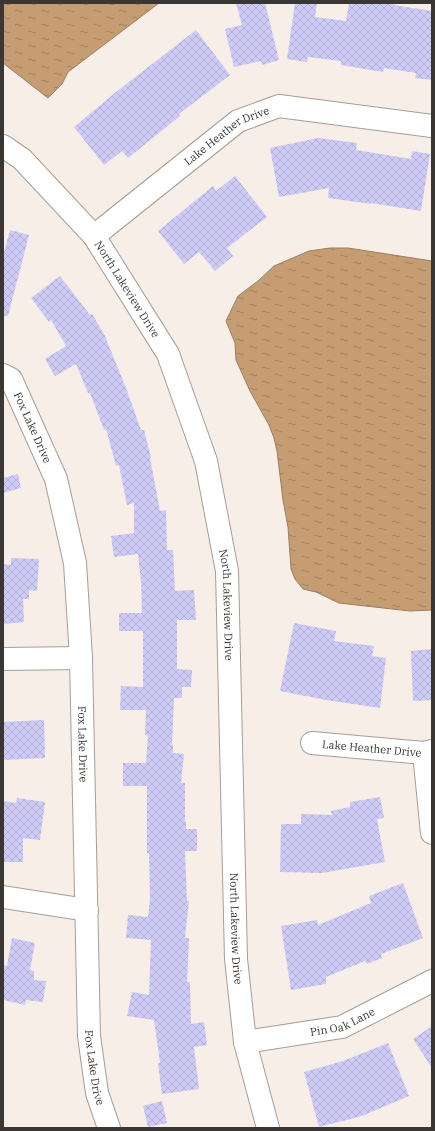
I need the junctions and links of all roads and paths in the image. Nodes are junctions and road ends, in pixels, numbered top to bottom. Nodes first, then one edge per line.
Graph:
1 (432, 126) edge
2 (3, 146) edge
3 (94, 236) junction
4 (3, 374) edge
5 (81, 658) junction
6 (3, 659) edge
7 (312, 743) dead end
8 (428, 752) edge
9 (432, 833) edge
10 (3, 897) edge
11 (87, 910) junction
12 (432, 981) edge
13 (245, 1042) junction
14 (109, 1128) edge
15 (268, 1128) edge

1 - 3 street, Lake Heather Drive
2 - 3 street, North Lakeview Drive
3 - 13 street, North Lakeview Drive
4 - 5 street, Fox Lake Drive
5 - 6 street
5 - 11 street, Fox Lake Drive
7 - 8 street, Lake Heather Drive
8 - 9 street
10 - 11 street
11 - 14 street, Fox Lake Drive
12 - 13 street, Pin Oak Lane
13 - 15 street, North Lakeview Drive

